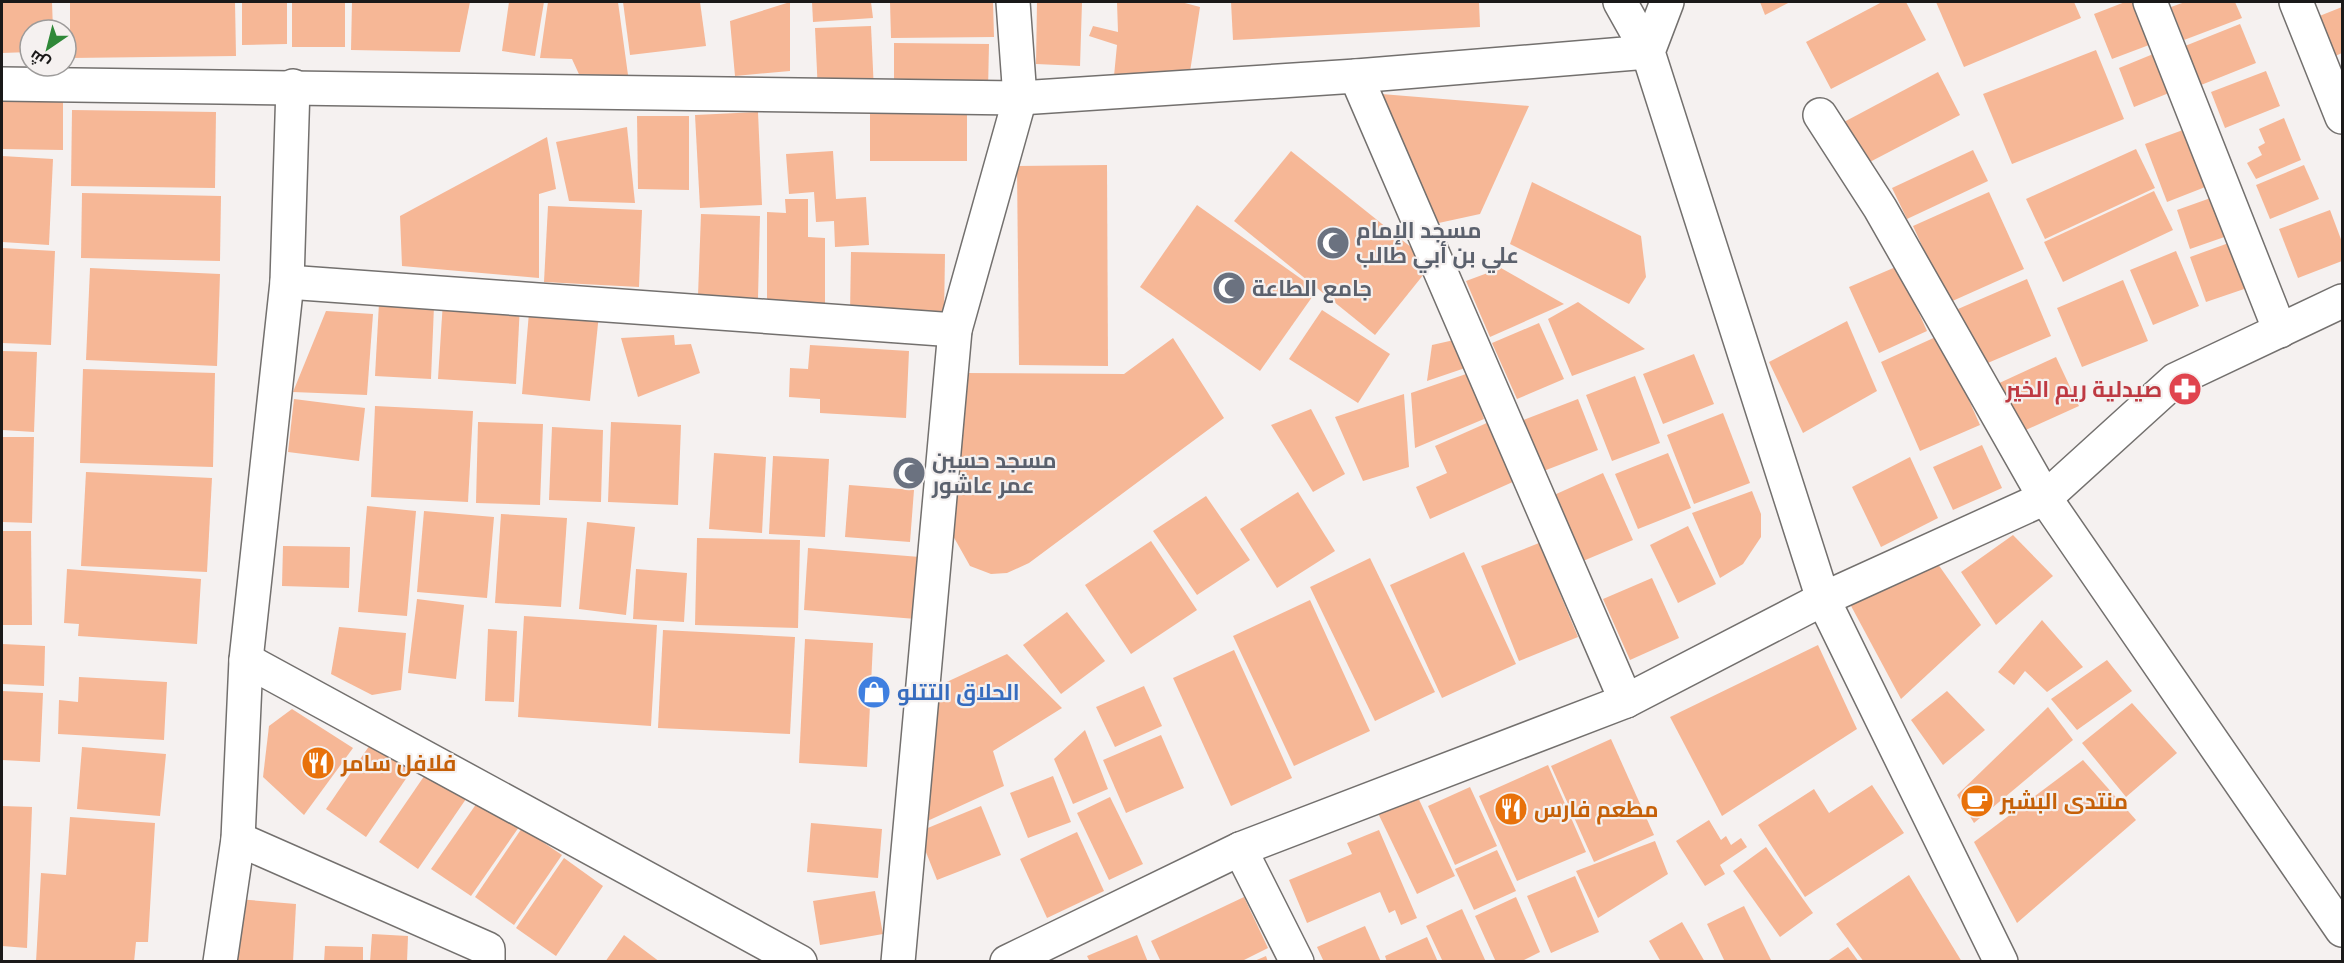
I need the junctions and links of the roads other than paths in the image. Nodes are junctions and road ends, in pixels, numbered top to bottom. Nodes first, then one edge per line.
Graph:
1 (1013, 2) edge
2 (1620, 2) edge
3 (1667, 2) edge
4 (2150, 2) edge
5 (2296, 2) edge
6 (1648, 52) junction
7 (1356, 76) junction
8 (2, 84) edge
9 (293, 87) junction
10 (1020, 98) junction
11 (1820, 115) dead end
12 (2343, 117) edge
13 (287, 282) junction
14 (2343, 301) edge
15 (955, 330) junction
16 (2280, 331) junction
17 (2045, 498) junction
18 (1823, 599) junction
19 (246, 660) junction
20 (1626, 701) junction
21 (238, 839) junction
22 (1240, 849) junction
23 (2343, 930) edge
24 (1071, 948) edge
25 (220, 962) edge
26 (488, 962) edge
27 (800, 962) edge
28 (898, 962) edge
29 (1007, 962) edge
30 (1297, 962) edge
31 (2001, 962) edge

1 - 10 street
2 - 6 street
3 - 6 street
4 - 16 street
5 - 12 street
6 - 7 street
6 - 18 street
7 - 10 street
7 - 20 street
8 - 9 street
9 - 10 street
9 - 13 street
10 - 15 street
11 - 17 street
13 - 15 street
13 - 19 street
14 - 16 street
15 - 28 street
16 - 17 street
17 - 18 street
17 - 23 street
18 - 20 street
18 - 31 street
19 - 21 street
19 - 27 street
20 - 22 street
21 - 25 street
21 - 26 street
22 - 24 street
22 - 30 street
24 - 29 street

